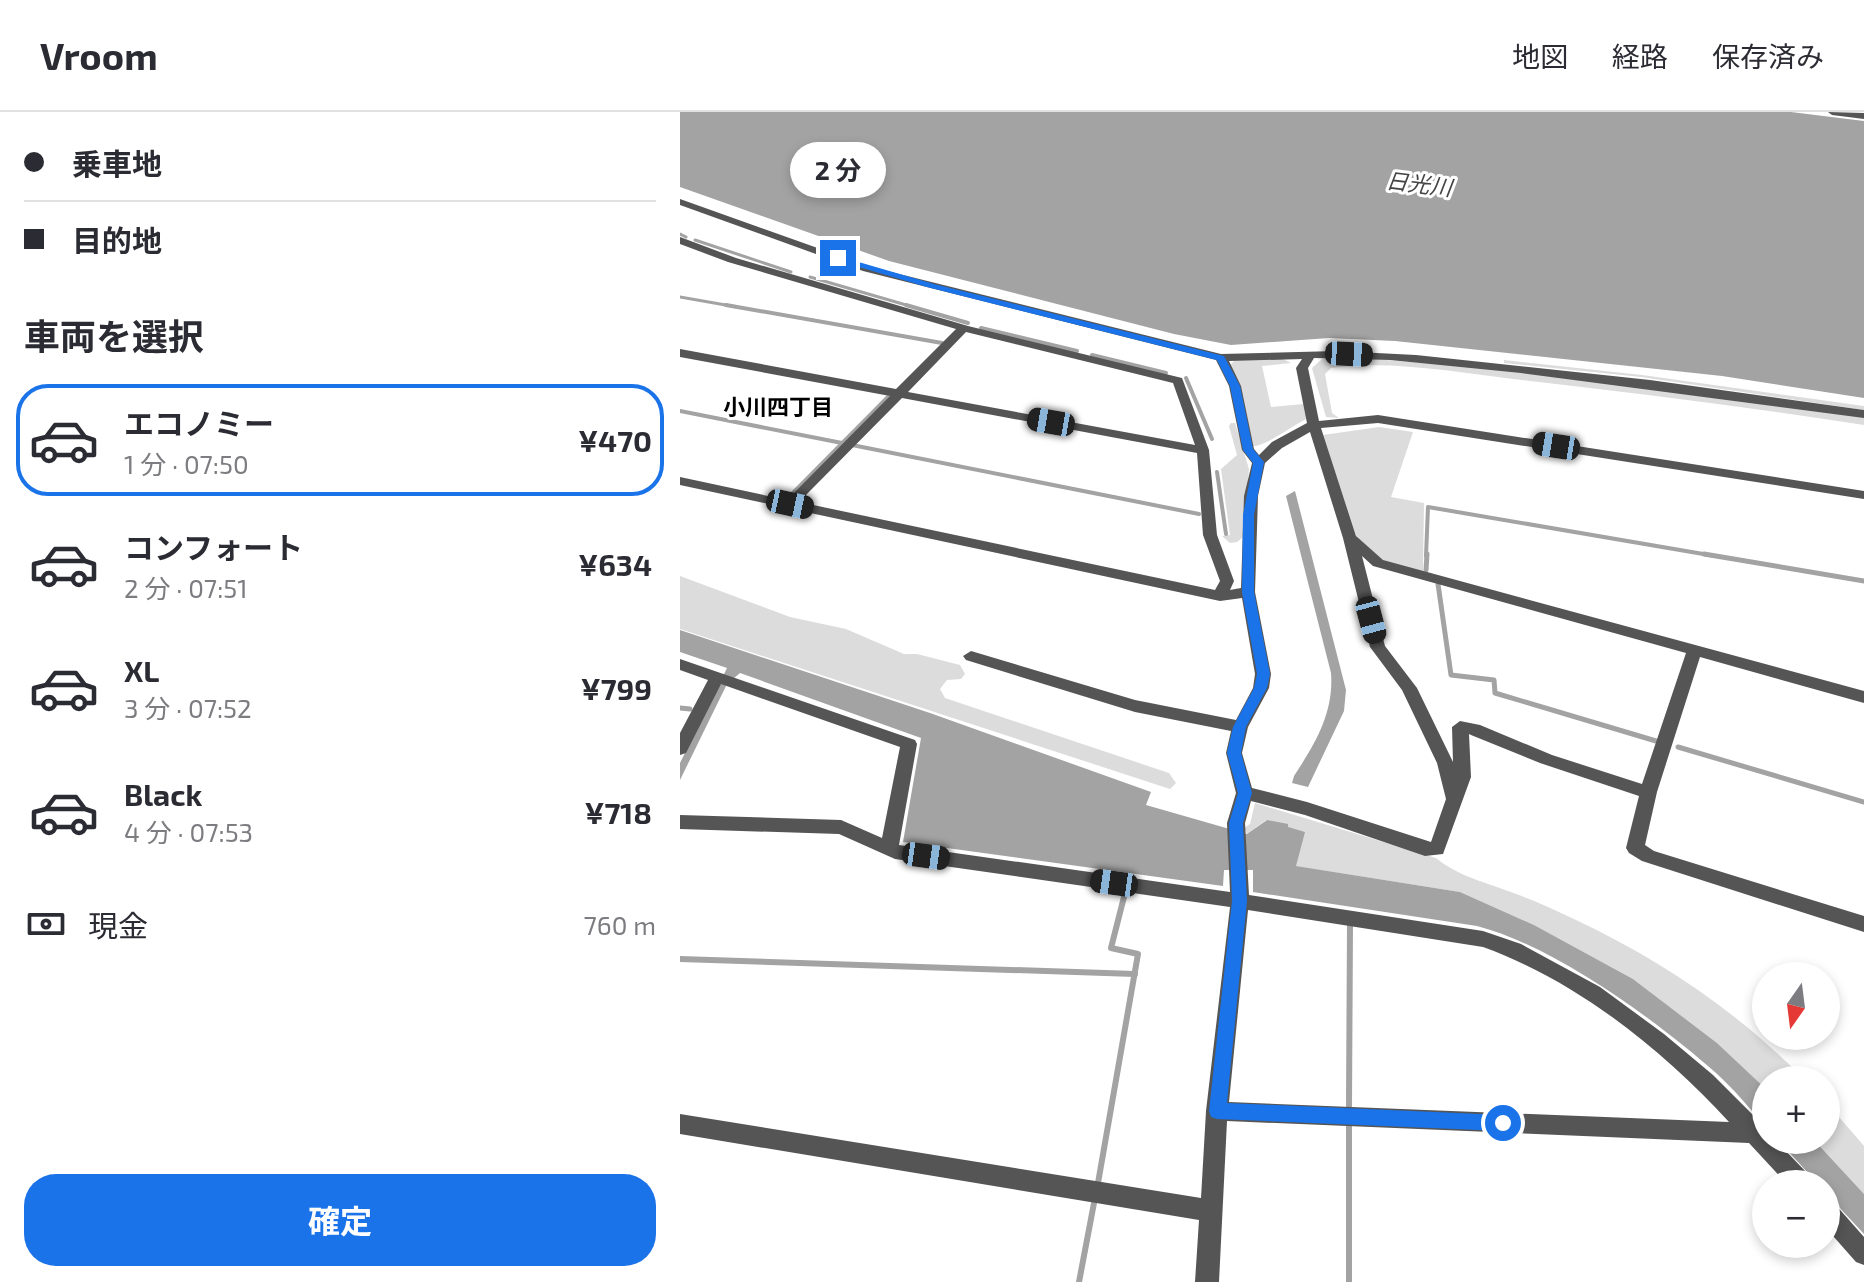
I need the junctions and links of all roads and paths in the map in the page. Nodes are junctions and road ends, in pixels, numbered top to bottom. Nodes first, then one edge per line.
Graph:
1 (1832, 112) edge
2 (1864, 116) edge
3 (680, 202) edge
4 (681, 242) edge
5 (964, 328) junction
6 (680, 353) edge
7 (1310, 355) junction
8 (1221, 358) junction
9 (898, 394) junction
10 (1864, 414) edge
11 (1314, 425) junction
12 (1203, 450) junction
13 (1259, 462) junction
14 (680, 481) edge
15 (1864, 495) edge
16 (790, 504) junction
17 (1350, 538) junction
18 (1248, 592) junction
19 (1220, 596) junction
20 (1694, 651) junction
21 (971, 656) dead end
22 (680, 664) edge
23 (717, 677) junction
24 (1864, 697) edge
25 (1240, 727) junction
26 (680, 749) edge
27 (1648, 792) junction
28 (1245, 793) junction
29 (1454, 798) junction
30 (680, 822) edge
31 (889, 849) junction
32 (1240, 901) junction
33 (1864, 924) edge
34 (1217, 1111) junction
35 (680, 1124) edge
36 (1752, 1129) edge
37 (1752, 1133) edge
38 (1775, 1154) edge
39 (1789, 1170) edge
40 (1210, 1211) junction
41 (1840, 1227) edge
42 (1864, 1254) edge
43 (1207, 1282) edge

1 - 2 street
3 - 8 street
4 - 5 street
5 - 9 street
5 - 12 street
6 - 9 street
7 - 8 street
7 - 10 street
7 - 11 street
8 - 13 street
9 - 12 street
9 - 16 street
11 - 13 street
11 - 15 street
11 - 17 street
12 - 19 street
13 - 18 street
14 - 16 street
16 - 19 street
17 - 20 street
17 - 29 street
18 - 19 street
18 - 25 street
20 - 24 street
20 - 27 street
21 - 25 street
22 - 23 street
23 - 26 street
23 - 31 street
25 - 28 street
27 - 29 street
27 - 33 street
28 - 29 street
28 - 32 street
30 - 31 street
31 - 32 street
32 - 34 street
32 - 36 street
34 - 37 street
34 - 40 street
35 - 40 street
38 - 39 street
40 - 43 street
41 - 42 street

